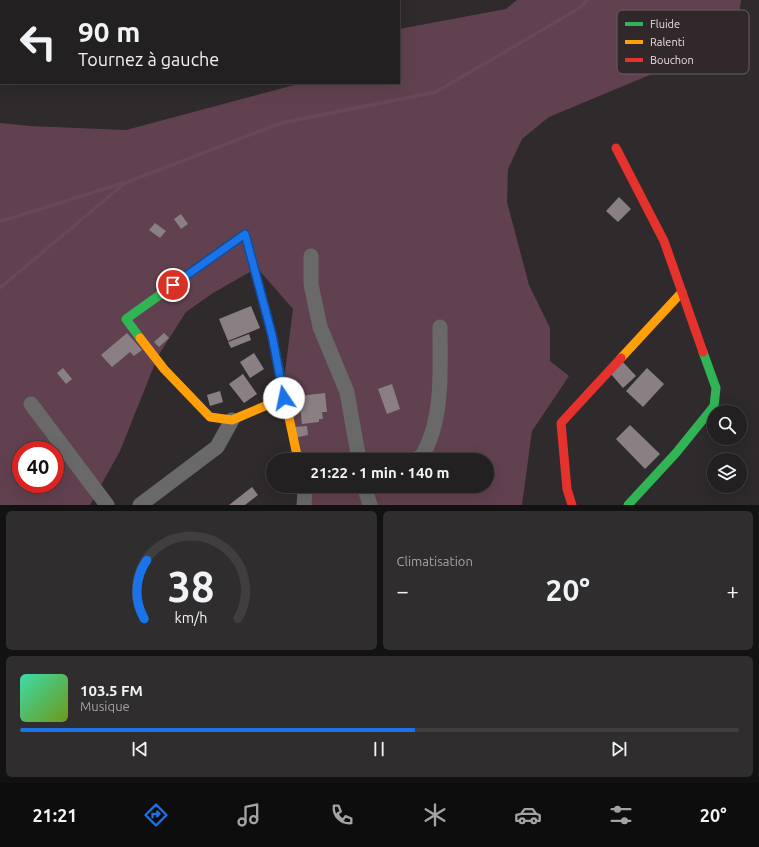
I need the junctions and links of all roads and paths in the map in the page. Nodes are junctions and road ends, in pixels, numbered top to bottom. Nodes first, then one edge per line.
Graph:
1 (616, 148) dead end
2 (311, 256) dead end
3 (682, 292) junction
4 (440, 327) dead end
5 (284, 398) junction
6 (31, 404) dead end
7 (232, 420) junction
8 (296, 453) edge
9 (358, 453) edge
10 (424, 453) edge
11 (305, 493) edge
12 (366, 493) edge
13 (108, 505) edge
14 (140, 505) edge
15 (304, 505) edge
16 (370, 505) edge
17 (572, 505) edge
18 (628, 505) edge

1 - 3 street
2 - 9 street
3 - 17 street
3 - 18 street
4 - 10 street
5 - 7 street
5 - 7 street
5 - 8 street
6 - 13 street
7 - 14 street
11 - 15 street
12 - 16 street

